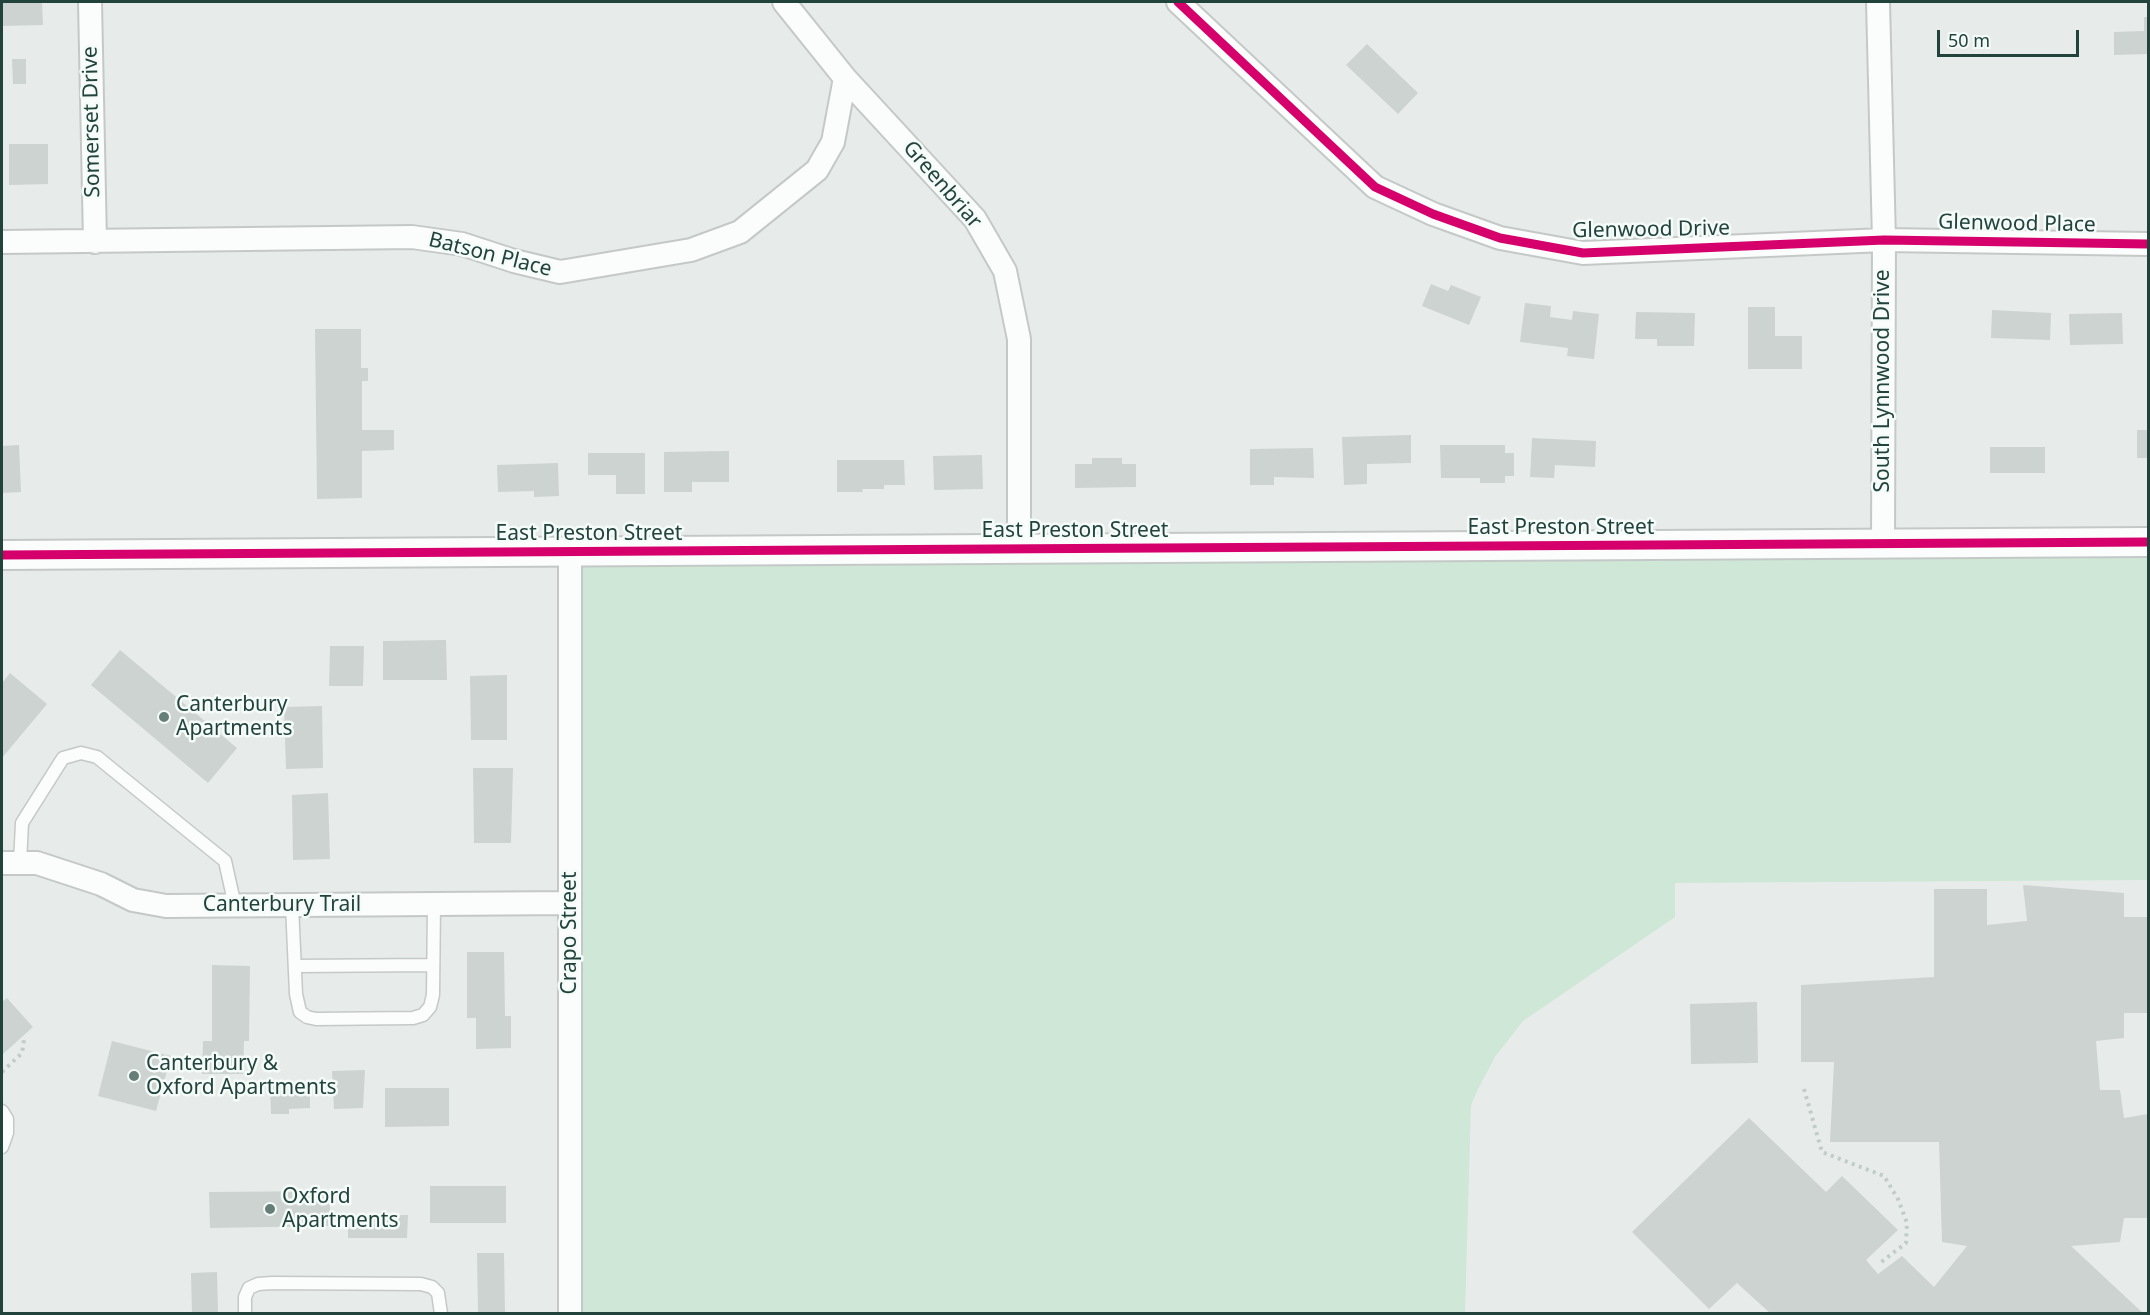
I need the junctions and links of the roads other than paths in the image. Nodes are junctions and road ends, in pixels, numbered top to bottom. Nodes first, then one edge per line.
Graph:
1 (90, 2) edge
2 (784, 2) edge
3 (1178, 2) edge
4 (1878, 2) edge
5 (845, 78) junction
6 (1884, 240) junction
7 (2, 242) edge
8 (95, 242) junction
9 (2148, 244) edge
10 (2148, 542) edge
11 (1883, 544) junction
12 (1019, 549) junction
13 (570, 552) junction
14 (2, 555) edge
15 (11, 863) edge
16 (570, 903) junction
17 (434, 904) junction
18 (292, 905) junction
19 (235, 906) junction
20 (433, 965) junction
21 (295, 966) junction
22 (2, 1111) edge
23 (2, 1147) edge
24 (245, 1314) edge
25 (441, 1314) edge
26 (570, 1314) edge

1 - 8 street, Somerset Drive
2 - 5 street, Greenbriar
3 - 6 street, Glenwood Drive
4 - 6 street, South Lynnwood Drive
5 - 8 street, Batson Place
5 - 12 street, Greenbriar
6 - 9 street, Glenwood Place
6 - 11 street, South Lynnwood Drive
7 - 8 street, Batson Place
10 - 11 street, East Preston Street
11 - 12 street, East Preston Street
12 - 13 street, East Preston Street
13 - 14 street, East Preston Street
13 - 16 street, Crapo Street
15 - 19 street, Canterbury Trail
15 - 19 lane
16 - 17 street, Canterbury Trail
16 - 26 street, Crapo Street
17 - 18 street, Canterbury Trail
17 - 20 lane
18 - 19 street, Canterbury Trail
18 - 21 lane
20 - 21 lane
20 - 21 lane
22 - 23 lane
24 - 25 lane

